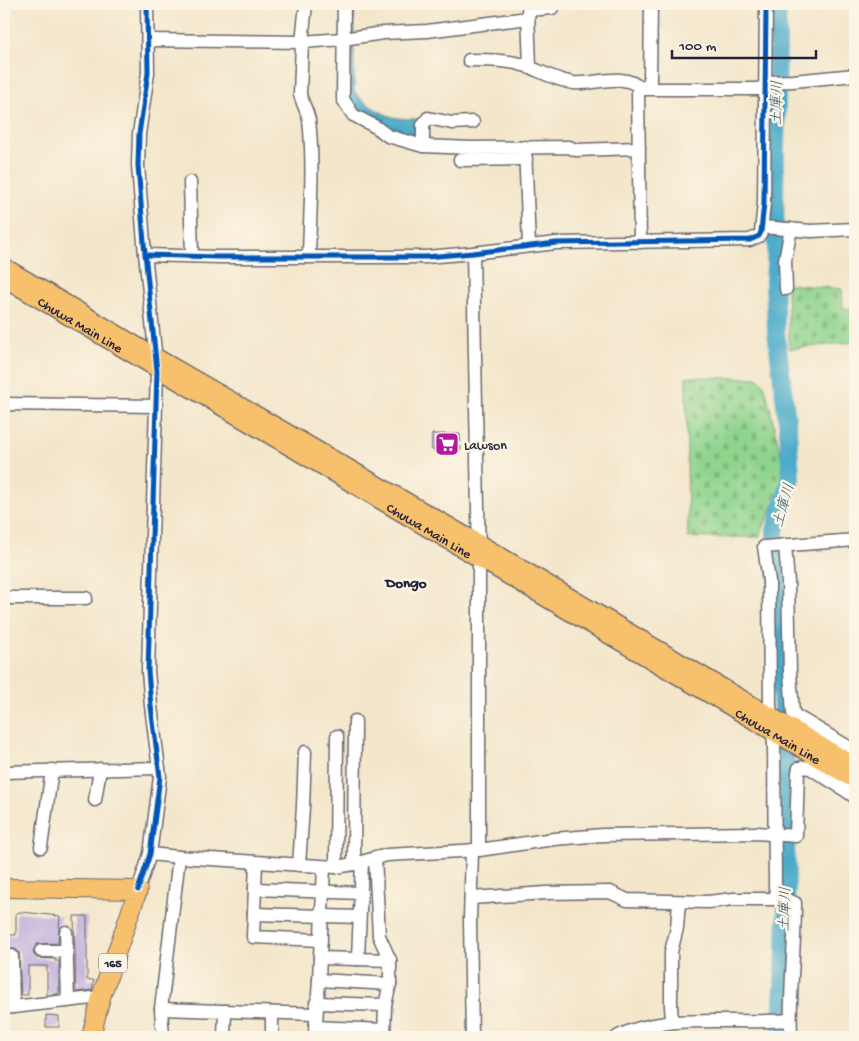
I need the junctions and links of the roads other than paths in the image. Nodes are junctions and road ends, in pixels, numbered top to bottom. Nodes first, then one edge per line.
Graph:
1 (147, 4) edge
2 (306, 4) edge
3 (344, 4) edge
4 (552, 4) edge
5 (651, 4) edge
6 (766, 4) edge
7 (528, 18) junction
8 (343, 39) junction
9 (148, 40) junction
10 (302, 42) junction
11 (469, 60) dead end
12 (530, 68) junction
13 (855, 75) edge
14 (766, 86) junction
15 (641, 89) junction
16 (473, 122) dead end
17 (423, 146) junction
18 (638, 148) junction
19 (526, 153) junction
20 (460, 160) dead end
21 (190, 182) dead end
22 (762, 227) junction
23 (791, 229) junction
24 (855, 229) edge
25 (640, 242) junction
26 (529, 246) junction
27 (473, 253) junction
28 (145, 255) junction
29 (192, 256) junction
30 (309, 256) junction
31 (4, 266) edge
32 (4, 279) edge
33 (786, 289) dead end
34 (157, 364) junction
35 (4, 404) edge
36 (156, 406) junction
37 (855, 540) edge
38 (478, 542) junction
39 (785, 545) junction
40 (479, 560) junction
41 (4, 598) edge
42 (86, 598) dead end
43 (355, 721) dead end
44 (775, 726) junction
45 (793, 728) junction
46 (337, 736) dead end
47 (855, 751) edge
48 (305, 752) dead end
49 (821, 762) junction
50 (855, 765) edge
51 (159, 768) junction
52 (100, 769) junction
53 (52, 770) junction
54 (4, 772) edge
55 (855, 780) edge
56 (842, 788) junction
57 (855, 797) edge
58 (94, 800) dead end
59 (774, 834) junction
60 (42, 847) dead end
61 (476, 850) junction
62 (150, 854) junction
63 (179, 857) junction
64 (375, 857) junction
65 (256, 862) junction
66 (358, 863) junction
67 (299, 865) junction
68 (330, 867) junction
69 (4, 888) edge
70 (255, 889) junction
71 (138, 890) junction
72 (323, 892) junction
73 (361, 893) junction
74 (471, 898) junction
75 (787, 900) junction
76 (679, 902) junction
77 (254, 914) junction
78 (322, 916) junction
79 (360, 918) junction
80 (66, 932) dead end
81 (321, 940) junction
82 (41, 951) dead end
83 (66, 951) junction
84 (12, 956) dead end
85 (320, 958) junction
86 (358, 959) junction
87 (390, 960) junction
88 (319, 980) junction
89 (390, 984) junction
90 (101, 997) junction
91 (68, 1001) junction
92 (385, 1005) junction
93 (8, 1008) edge
94 (316, 1009) junction
95 (161, 1010) junction
96 (225, 1011) junction
97 (272, 1013) junction
98 (789, 1020) junction
99 (672, 1022) junction
100 (314, 1032) edge
101 (346, 1033) edge
102 (384, 1033) edge
103 (635, 1034) edge
104 (91, 1037) edge
105 (163, 1037) edge
106 (224, 1037) edge
107 (272, 1037) edge
108 (472, 1037) edge
109 (617, 1037) edge
110 (791, 1037) edge

1 - 9 street
2 - 10 street
3 - 8 street
4 - 7 street
5 - 15 street
6 - 14 street
7 - 8 street
7 - 12 street
8 - 10 street
8 - 17 street
9 - 10 street
9 - 28 street
10 - 30 street
11 - 12 street
12 - 15 street
13 - 14 street
14 - 15 street
14 - 22 street
15 - 18 street
16 - 17 street
17 - 19 street
18 - 19 street
18 - 25 street
19 - 20 street
19 - 26 street
21 - 29 street
22 - 23 street
22 - 25 street
23 - 24 street
23 - 33 street
25 - 26 street
26 - 27 street
27 - 30 street
27 - 38 street
28 - 29 street
28 - 34 street
29 - 30 street
31 - 34 main road, Chuwa Main Line
32 - 34 main road, Chuwa Main Line
34 - 36 street
34 - 38 main road, Chuwa Main Line
34 - 40 main road, Chuwa Main Line
35 - 36 street
36 - 51 street
37 - 39 street
38 - 40 street
38 - 44 main road, Chuwa Main Line
39 - 44 street
39 - 47 street
40 - 44 main road, Chuwa Main Line
40 - 61 street
41 - 42 street
43 - 66 street
44 - 45 main road, Chuwa Main Line
44 - 49 main road, Chuwa Main Line
44 - 59 street
45 - 47 street
45 - 50 main road, Chuwa Main Line
46 - 68 street
48 - 67 street
49 - 55 main road, Chuwa Main Line
49 - 56 street
51 - 52 street
51 - 62 street
52 - 53 street
52 - 58 street
53 - 54 street
53 - 60 street
56 - 57 street
56 - 59 street
59 - 61 street
59 - 75 street
61 - 64 street
61 - 74 street
62 - 63 street
62 - 71 street
63 - 65 street
63 - 95 street
64 - 66 street
64 - 87 street
65 - 67 street
65 - 70 street
66 - 68 street
66 - 73 street
67 - 68 street
68 - 72 street
69 - 71 highway
70 - 72 street
70 - 77 street
71 - 90 highway, 165
72 - 73 street
72 - 78 street
73 - 79 street
74 - 76 street
74 - 108 street
75 - 76 street
75 - 98 street
76 - 99 street
77 - 78 street
77 - 81 street
78 - 79 street
78 - 81 street
79 - 86 street
80 - 83 street
81 - 85 street
82 - 83 street
83 - 91 street
84 - 93 street
85 - 86 street
85 - 88 street
86 - 87 street
87 - 89 street
88 - 89 street
88 - 94 street
89 - 92 street
90 - 91 street
90 - 104 highway, 165
91 - 93 street
92 - 94 street
92 - 102 street
94 - 97 street
94 - 100 street
95 - 96 street
95 - 105 street
96 - 97 street
96 - 106 street
97 - 107 street
98 - 99 street
98 - 110 street
99 - 103 street
100 - 101 street
101 - 102 street
103 - 109 street

